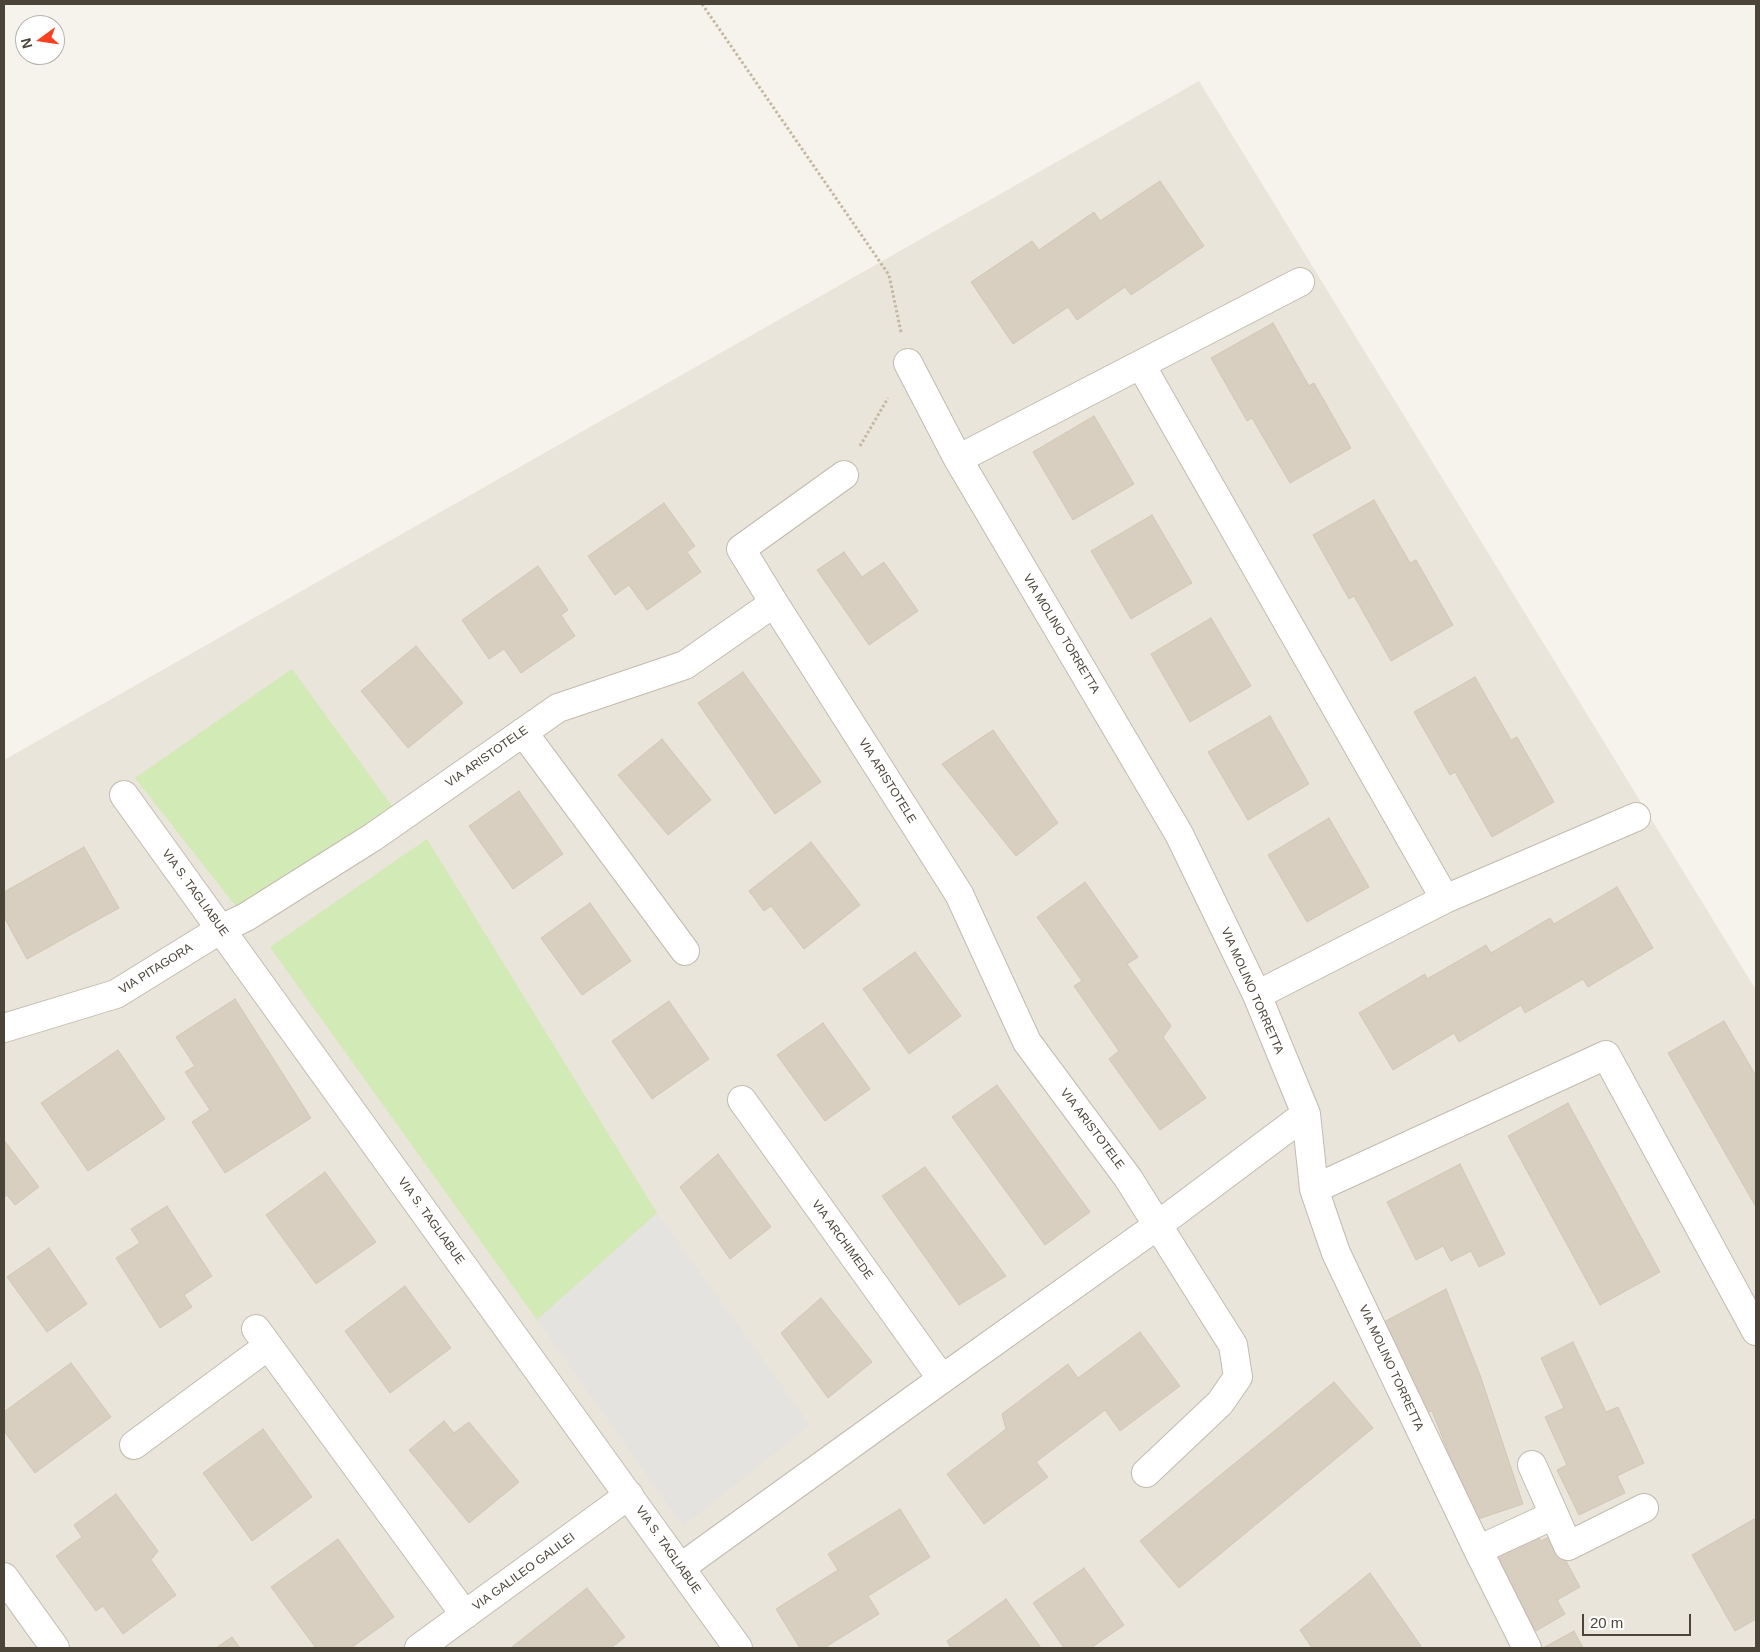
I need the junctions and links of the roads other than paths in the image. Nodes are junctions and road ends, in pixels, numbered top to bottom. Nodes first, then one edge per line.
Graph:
1 (1300, 282) dead end
2 (908, 363) road end
3 (1141, 365) junction
4 (958, 459) junction
5 (844, 475) road end
6 (774, 603) junction
7 (523, 732) junction
8 (124, 795) dead end
9 (1636, 817) dead end
10 (1445, 899) junction
11 (246, 917) joint
12 (221, 929) junction
13 (685, 951) dead end
14 (1257, 995) junction
15 (4, 1028) edge
16 (742, 1100) dead end
17 (1306, 1114) junction
18 (1314, 1190) junction
19 (1158, 1225) junction
20 (1756, 1331) edge
21 (942, 1379) junction
22 (134, 1445) dead end
23 (1532, 1464) dead end
24 (1146, 1473) dead end
25 (628, 1495) junction
26 (1644, 1508) dead end
27 (1554, 1515) junction
28 (1478, 1550) junction
29 (680, 1568) junction
30 (4, 1577) edge
31 (465, 1615) junction
32 (55, 1648) edge
33 (419, 1648) edge
34 (738, 1648) edge
35 (1527, 1648) edge

1 - 3 street
2 - 4 street, VIA MOLINO TORRETTA
3 - 4 street
3 - 10 street
4 - 14 street, VIA MOLINO TORRETTA
5 - 6 street
6 - 7 street, VIA ARISTOTELE
6 - 19 street, VIA ARISTOTELE
7 - 11 street, VIA ARISTOTELE
7 - 13 street
8 - 12 street, VIA S. TAGLIABUE
9 - 10 street
10 - 14 street
11 - 12 street, VIA PITAGORA
12 - 15 street, VIA PITAGORA
12 - 25 street, VIA S. TAGLIABUE
14 - 17 street, VIA MOLINO TORRETTA
16 - 21 street, VIA ARCHIMEDE
17 - 18 street, VIA MOLINO TORRETTA
17 - 19 street
18 - 20 street
18 - 28 street, VIA MOLINO TORRETTA
19 - 21 street
19 - 24 street, VIA ARISTOTELE
21 - 29 street
22 - 31 street
23 - 27 street
25 - 29 street, VIA S. TAGLIABUE
25 - 31 street, VIA GALILEO GALILEI
26 - 27 street
27 - 28 street
28 - 35 street, VIA MOLINO TORRETTA
29 - 34 street, VIA S. TAGLIABUE
30 - 32 street
31 - 33 street, VIA GALILEO GALILEI

